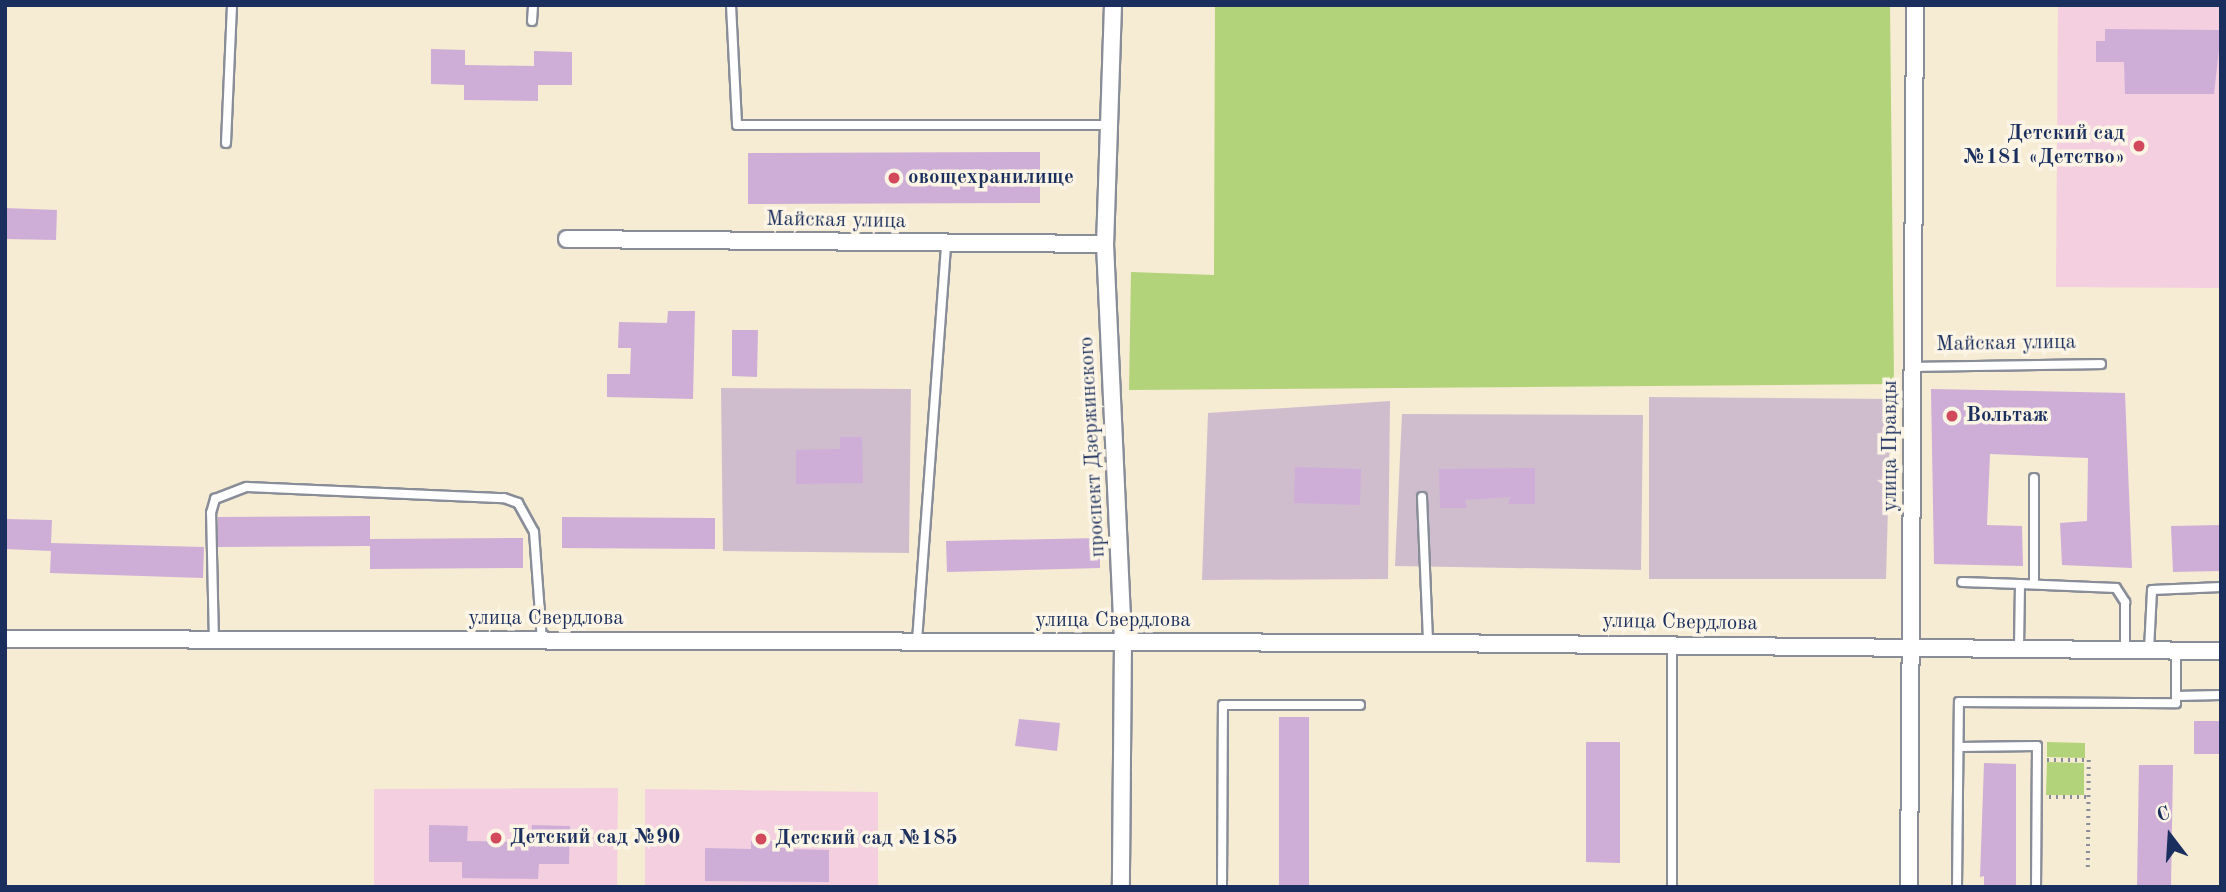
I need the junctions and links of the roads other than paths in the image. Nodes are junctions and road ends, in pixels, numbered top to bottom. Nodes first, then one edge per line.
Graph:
1 (232, 5) edge
2 (533, 5) edge
3 (731, 5) edge
4 (1113, 5) edge
5 (1915, 5) edge
6 (532, 21) dead end
7 (1107, 125) junction
8 (226, 143) dead end
9 (567, 239) dead end
10 (946, 243) junction
11 (1105, 244) junction
12 (2101, 364) dead end
13 (1913, 367) junction
14 (2034, 478) dead end
15 (1422, 497) dead end
16 (1962, 582) dead end
17 (2020, 584) junction
18 (2034, 584) junction
19 (2221, 587) edge
20 (5, 639) edge
21 (542, 640) junction
22 (917, 641) junction
23 (214, 642) junction
24 (1122, 642) junction
25 (1428, 643) junction
26 (1672, 644) junction
27 (1912, 647) junction
28 (2019, 648) junction
29 (2125, 650) junction
30 (2150, 650) junction
31 (2176, 650) junction
32 (2221, 651) edge
33 (2221, 695) edge
34 (2176, 696) junction
35 (1360, 705) dead end
36 (1959, 747) junction
37 (1121, 887) edge
38 (1222, 887) edge
39 (1672, 887) edge
40 (1909, 887) edge
41 (1957, 887) edge
42 (2036, 887) edge

1 - 8 lane
2 - 6 lane
3 - 7 lane
4 - 7 street, проспект Дзержинского
5 - 13 street, улица Правды
7 - 11 street, проспект Дзержинского
9 - 10 street, Майская улица
10 - 11 street, Майская улица
10 - 22 lane
11 - 24 street, проспект Дзержинского
12 - 13 lane, Майская улица
13 - 27 street, улица Правды
14 - 18 lane
15 - 25 lane
16 - 17 lane
17 - 18 lane
17 - 28 lane
18 - 29 lane
19 - 30 lane
20 - 23 street, улица Свердлова
21 - 22 street, улица Свердлова
21 - 23 street, улица Свердлова
21 - 23 lane
22 - 24 street, улица Свердлова
24 - 25 street, улица Свердлова
24 - 37 street, проспект Дзержинского
25 - 26 street, улица Свердлова
26 - 27 street, улица Свердлова
26 - 39 lane
27 - 28 street, улица Свердлова
27 - 40 street, улица Правды
28 - 29 street, улица Свердлова
29 - 30 street, улица Свердлова
30 - 31 street, улица Свердлова
31 - 32 street, улица Свердлова
31 - 34 lane
33 - 34 lane
34 - 36 lane
35 - 38 lane
36 - 41 lane
36 - 42 lane

